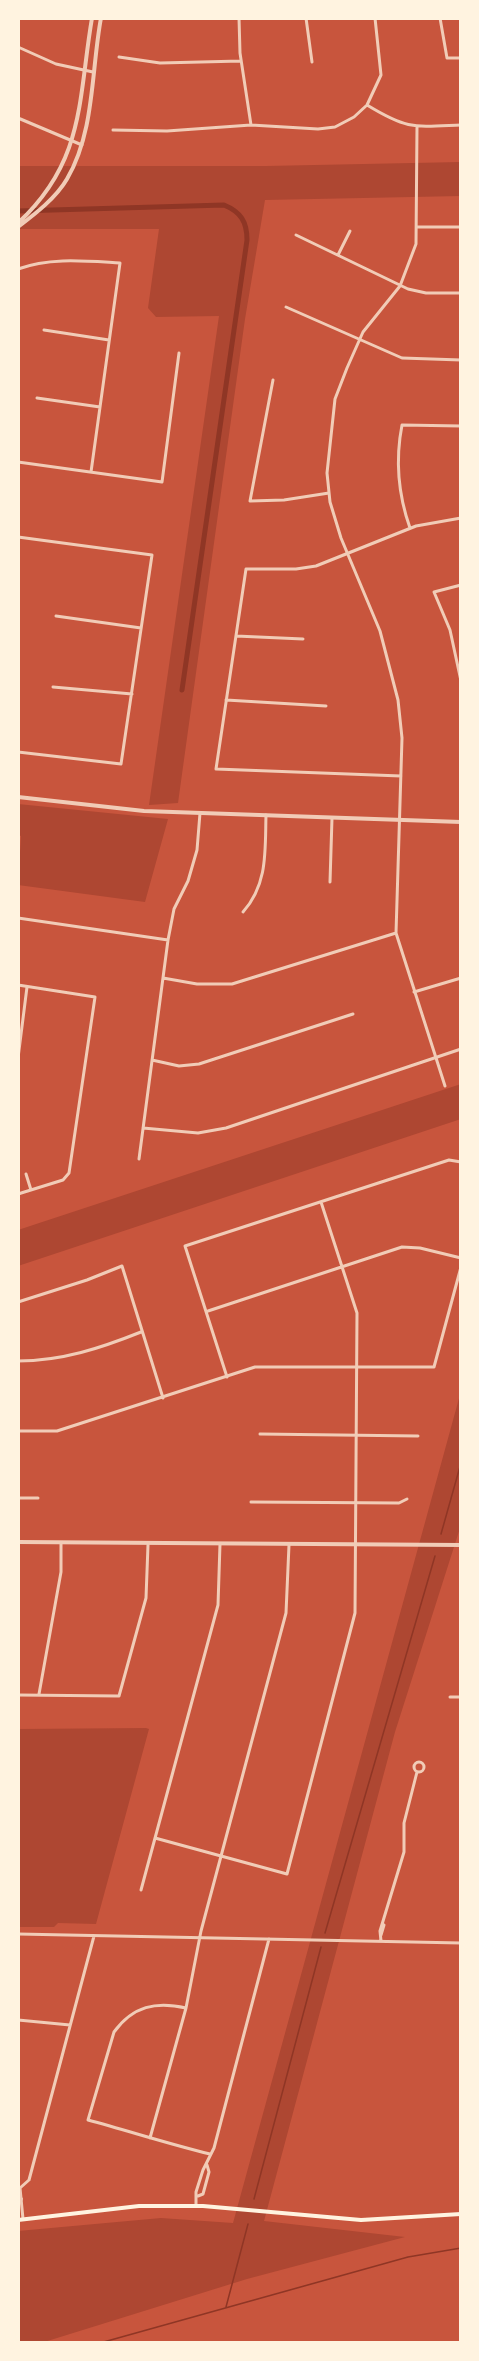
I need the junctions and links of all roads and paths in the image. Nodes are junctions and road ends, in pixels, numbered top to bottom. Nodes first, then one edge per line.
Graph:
1 (92, 18) edge
2 (101, 18) edge
3 (239, 18) edge
4 (306, 18) edge
5 (375, 18) edge
6 (440, 18) edge
7 (18, 47) edge
8 (119, 57) dead end
9 (461, 58) edge
10 (241, 61) junction
11 (312, 62) dead end
12 (84, 71) junction
13 (93, 72) junction
14 (367, 105) junction
15 (18, 118) edge
16 (251, 125) junction
17 (461, 125) edge
18 (417, 127) junction
19 (113, 130) dead end
20 (72, 141) junction
21 (82, 145) junction
22 (18, 224) edge
23 (417, 227) junction
24 (461, 227) edge
25 (350, 231) dead end
26 (296, 235) dead end
27 (338, 255) junction
28 (18, 269) edge
29 (400, 286) junction
30 (461, 293) edge
31 (286, 306) dead end
32 (44, 330) dead end
33 (109, 340) junction
34 (360, 340) junction
35 (179, 353) dead end
36 (461, 360) edge
37 (273, 380) dead end
38 (37, 398) dead end
39 (100, 407) junction
40 (461, 426) edge
41 (18, 462) edge
42 (91, 472) junction
43 (329, 493) junction
44 (461, 518) edge
45 (410, 528) junction
46 (18, 537) edge
47 (347, 553) junction
48 (461, 585) edge
49 (56, 616) dead end
50 (141, 628) junction
51 (236, 636) junction
52 (303, 639) dead end
53 (461, 681) edge
54 (53, 687) dead end
55 (132, 694) junction
56 (226, 700) junction
57 (326, 706) dead end
58 (18, 752) edge
59 (401, 776) junction
60 (18, 797) edge
61 (200, 813) junction
62 (266, 815) junction
63 (332, 818) junction
64 (399, 820) junction
65 (461, 822) edge
66 (330, 882) dead end
67 (243, 912) dead end
68 (18, 918) edge
69 (396, 933) junction
70 (168, 940) junction
71 (163, 978) junction
72 (461, 978) edge
73 (18, 985) edge
74 (27, 987) junction
75 (414, 992) junction
76 (353, 1014) dead end
77 (461, 1049) edge
78 (436, 1058) junction
79 (18, 1059) edge
80 (152, 1060) junction
81 (445, 1086) dead end
82 (143, 1128) junction
83 (139, 1159) dead end
84 (461, 1162) edge
85 (26, 1174) dead end
86 (31, 1190) junction
87 (18, 1194) edge
88 (321, 1202) junction
89 (461, 1258) edge
90 (342, 1266) junction
91 (461, 1267) edge
92 (18, 1302) edge
93 (208, 1311) junction
94 (141, 1331) junction
95 (18, 1361) edge
96 (357, 1366) junction
97 (228, 1377) junction
98 (163, 1398) junction
99 (18, 1431) edge
100 (260, 1434) dead end
101 (357, 1435) junction
102 (418, 1436) dead end
103 (18, 1497) edge
104 (38, 1498) dead end
105 (407, 1499) dead end
106 (251, 1502) dead end
107 (356, 1503) junction
108 (18, 1542) edge
109 (61, 1543) junction
110 (220, 1544) junction
111 (148, 1545) junction
112 (288, 1545) junction
113 (461, 1545) edge
114 (356, 1546) junction
115 (18, 1695) edge
116 (39, 1695) junction
117 (450, 1697) dead end
118 (461, 1697) edge
119 (417, 1772) dead end
120 (155, 1838) junction
121 (221, 1856) junction
122 (141, 1890) dead end
123 (18, 1934) edge
124 (94, 1936) junction
125 (201, 1937) junction
126 (269, 1939) junction
127 (381, 1941) junction
128 (461, 1943) edge
129 (186, 2008) junction
130 (18, 2020) edge
131 (70, 2025) junction
132 (150, 2138) junction
133 (210, 2154) junction
134 (207, 2165) junction
135 (19, 2187) edge
136 (198, 2196) junction
137 (21, 2199) junction
138 (18, 2204) edge
139 (196, 2206) junction
140 (461, 2214) edge
141 (21, 2220) edge

1 - 12 street
2 - 13 street
3 - 10 street
4 - 11 street
5 - 14 street
6 - 9 street
7 - 12 street
8 - 10 street
10 - 16 street
12 - 13 street
12 - 20 street
13 - 21 street
14 - 16 street
14 - 18 street
15 - 20 street
16 - 19 street
17 - 18 street
18 - 23 street
20 - 21 street
20 - 22 street
21 - 22 street
23 - 24 street
23 - 29 street
25 - 27 street
26 - 27 street
27 - 29 street
28 - 33 street
29 - 30 street
29 - 34 street
31 - 34 street
32 - 33 street
33 - 39 street
34 - 36 street
34 - 43 street
35 - 42 street
37 - 43 street
38 - 39 street
39 - 42 street
40 - 45 street
41 - 42 street
43 - 47 street
44 - 45 street
45 - 47 street
46 - 50 street
47 - 51 street
47 - 59 street
48 - 53 street
49 - 50 street
50 - 55 street
51 - 52 street
51 - 56 street
54 - 55 street
55 - 58 street
56 - 57 street
56 - 59 street
59 - 64 street
60 - 61 street
61 - 62 street
61 - 70 street
62 - 63 street
62 - 67 street
63 - 64 street
63 - 66 street
64 - 65 street
64 - 69 street
68 - 70 street
69 - 71 street
69 - 75 street
70 - 71 street
71 - 80 street
72 - 75 street
73 - 74 street
74 - 79 street
74 - 86 street
75 - 78 street
76 - 80 street
77 - 78 street
78 - 81 street
78 - 82 street
80 - 82 street
82 - 83 street
84 - 88 street
85 - 86 street
86 - 87 street
88 - 90 street
88 - 93 street
89 - 90 street
90 - 93 street
90 - 96 street
91 - 96 street
92 - 94 street
93 - 97 street
94 - 95 street
94 - 98 street
96 - 97 street
96 - 101 street
97 - 98 street
98 - 99 street
100 - 101 street
101 - 102 street
101 - 107 street
103 - 104 street
105 - 107 street
106 - 107 street
107 - 114 street
108 - 109 street
109 - 111 street
109 - 116 street
110 - 111 street
110 - 112 street
110 - 120 street
111 - 116 street
112 - 114 street
112 - 121 street
113 - 114 street
114 - 121 street
115 - 116 street
117 - 118 street
119 - 127 street
120 - 121 street
120 - 122 street
121 - 125 street
123 - 124 street
124 - 125 street
124 - 131 street
125 - 126 street
125 - 129 street
126 - 127 street
126 - 133 street
127 - 128 street
129 - 132 street
129 - 132 street
130 - 131 street
131 - 135 street
132 - 133 street
133 - 134 street
134 - 136 street
134 - 136 street
135 - 137 street
136 - 139 street
137 - 138 street
137 - 141 street
139 - 140 main road
139 - 141 main road

